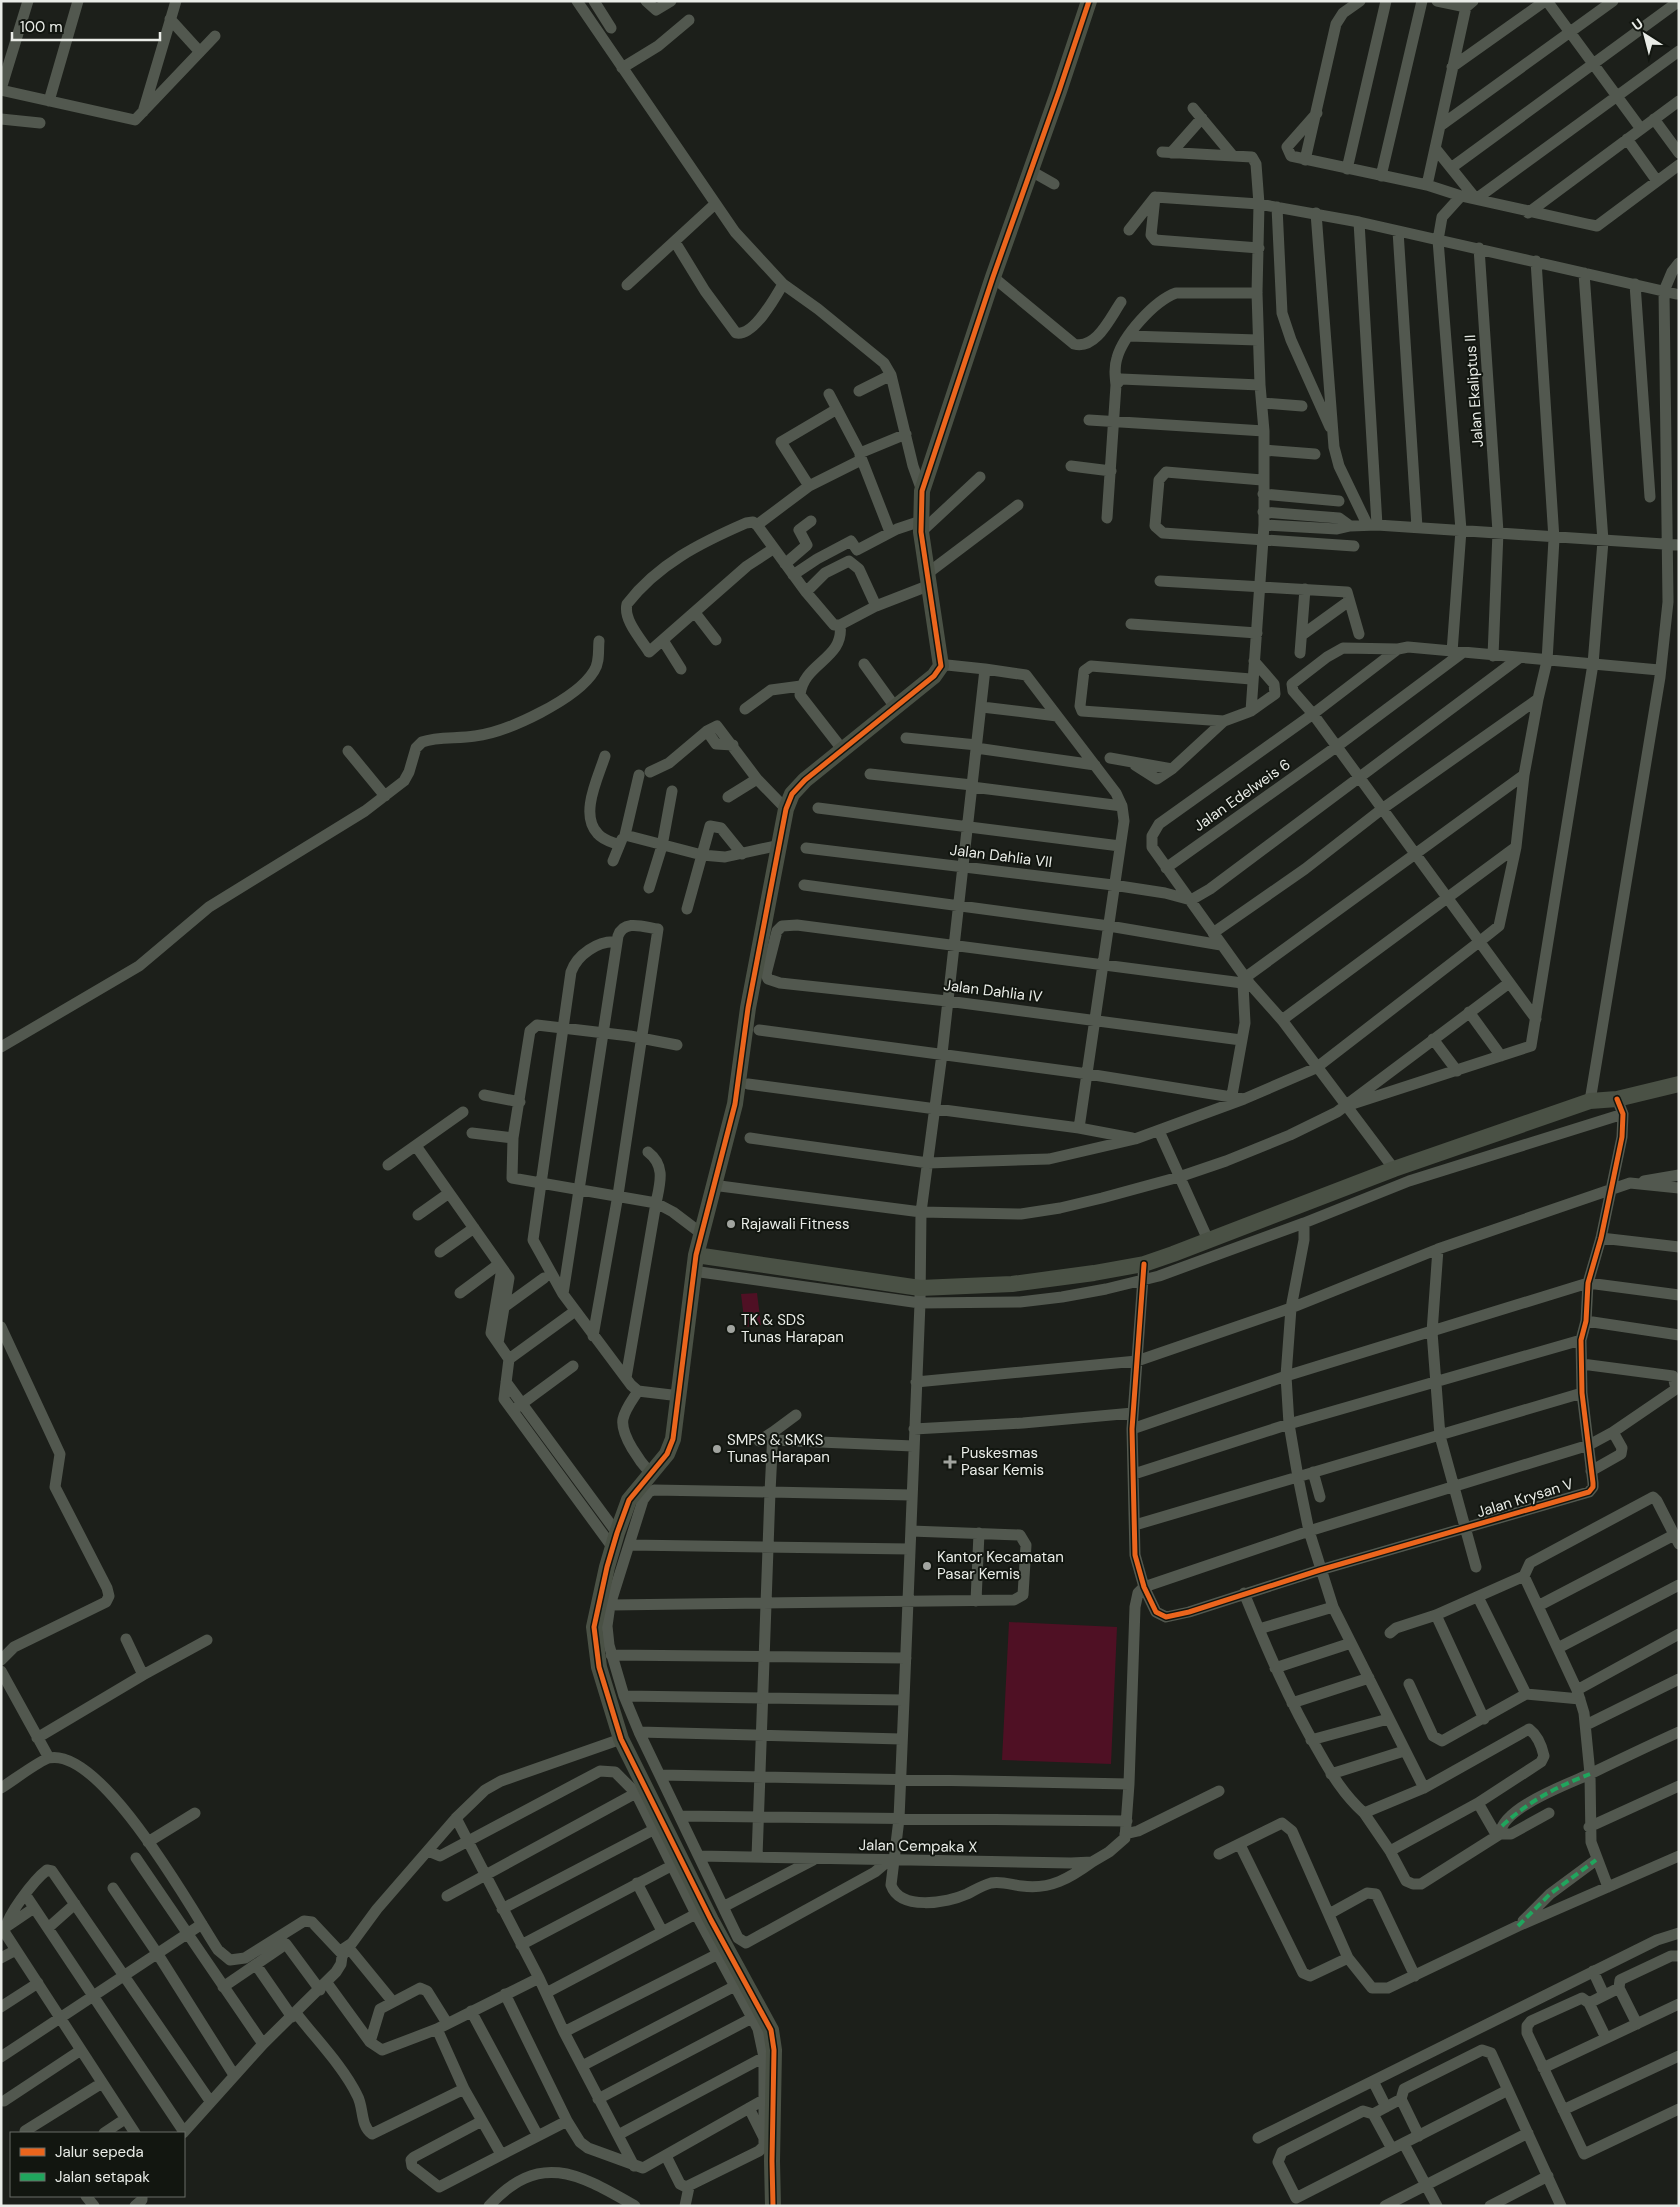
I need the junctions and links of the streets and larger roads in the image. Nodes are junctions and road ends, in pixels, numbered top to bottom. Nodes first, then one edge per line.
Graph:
1 (28, 1) edge
2 (78, 1) edge
3 (176, 1) edge
4 (577, 1) edge
5 (594, 1) edge
6 (646, 1) edge
7 (671, 1) edge
8 (1089, 1) edge
9 (1360, 1) edge
10 (1386, 1) edge
11 (1422, 1) edge
12 (1437, 1) edge
13 (1546, 1) edge
14 (1613, 1) edge
15 (1470, 4) edge
16 (1676, 5) edge
17 (170, 19) junction
18 (690, 20) dead end
19 (611, 28) dead end
20 (1571, 33) junction
21 (214, 36) dead end
22 (1679, 51) edge
23 (200, 52) junction
24 (1594, 64) junction
25 (1452, 67) junction
26 (622, 68) junction
27 (1, 90) edge
28 (1617, 95) junction
29 (49, 101) junction
30 (1679, 101) edge
31 (1193, 108) dead end
32 (1317, 113) junction
33 (142, 115) junction
34 (1202, 118) junction
35 (1, 119) edge
36 (1654, 119) junction
37 (40, 123) dead end
38 (1440, 126) junction
39 (1641, 128) junction
40 (1627, 139) junction
41 (1436, 148) junction
42 (1679, 153) edge
43 (1233, 156) junction
44 (1679, 157) edge
45 (1306, 160) junction
46 (1451, 168) junction
47 (1347, 169) junction
48 (1674, 170) edge
49 (1031, 171) junction
50 (1381, 176) junction
51 (1655, 178) junction
52 (1054, 184) dead end
53 (1427, 185) junction
54 (1461, 196) junction
55 (1154, 197) junction
56 (1476, 198) junction
57 (715, 204) junction
58 (1259, 204) junction
59 (1277, 207) junction
60 (1528, 212) junction
61 (1316, 213) junction
62 (1359, 222) junction
63 (1129, 230) dead end
64 (1398, 231) junction
65 (1438, 240) junction
66 (675, 242) junction
67 (1258, 248) junction
68 (1479, 248) junction
69 (1536, 261) junction
70 (1679, 263) edge
71 (1584, 272) junction
72 (993, 276) junction
73 (783, 284) junction
74 (1635, 284) junction
75 (627, 285) dead end
76 (1664, 291) junction
77 (1257, 294) junction
78 (1676, 294) dead end
79 (1121, 302) dead end
80 (1129, 336) junction
81 (1258, 340) junction
82 (891, 375) junction
83 (1260, 384) junction
84 (1116, 385) junction
85 (859, 391) dead end
86 (828, 394) dead end
87 (1262, 403) junction
88 (1302, 406) dead end
89 (837, 409) junction
90 (1089, 420) dead end
91 (1114, 423) junction
92 (1264, 431) junction
93 (1333, 433) junction
94 (906, 434) junction
95 (1264, 450) junction
96 (1315, 454) dead end
97 (861, 456) junction
98 (1071, 466) dead end
99 (1111, 471) junction
100 (980, 478) dead end
101 (1262, 480) junction
102 (809, 486) junction
103 (922, 491) junction
104 (1263, 494) junction
105 (1650, 497) dead end
106 (1339, 501) dead end
107 (1018, 505) dead end
108 (1263, 512) junction
109 (1309, 515) junction
110 (1107, 518) dead end
111 (811, 521) dead end
112 (757, 525) junction
113 (1264, 525) junction
114 (1372, 525) junction
115 (1350, 526) junction
116 (921, 527) junction
117 (1308, 527) junction
118 (1417, 528) junction
119 (1461, 530) junction
120 (890, 532) junction
121 (1498, 532) junction
122 (1554, 538) junction
123 (1262, 540) junction
124 (1603, 541) junction
125 (1667, 544) junction
126 (807, 545) junction
127 (1679, 545) edge
128 (1354, 546) dead end
129 (773, 549) junction
130 (816, 558) junction
131 (785, 564) junction
132 (793, 575) junction
133 (929, 579) junction
134 (1160, 582) dead end
135 (1261, 586) junction
136 (1305, 589) junction
137 (806, 592) junction
138 (1349, 602) junction
139 (876, 606) junction
140 (696, 614) junction
141 (1131, 624) dead end
142 (840, 625) junction
143 (1257, 633) junction
144 (1359, 634) dead end
145 (1302, 635) junction
146 (716, 640) dead end
147 (599, 641) dead end
148 (664, 642) junction
149 (1398, 649) junction
150 (1457, 652) junction
151 (1300, 653) dead end
152 (1493, 656) junction
153 (1519, 658) junction
154 (1547, 661) junction
155 (1254, 662) junction
156 (864, 664) dead end
157 (1593, 664) junction
158 (946, 665) junction
159 (681, 669) dead end
160 (985, 669) junction
161 (1659, 670) junction
162 (1251, 679) junction
163 (801, 686) junction
164 (1538, 699) junction
165 (895, 707) junction
166 (982, 707) junction
167 (745, 709) dead end
168 (1251, 711) junction
169 (1313, 714) junction
170 (1057, 716) junction
171 (1224, 721) junction
172 (906, 738) dead end
173 (976, 747) junction
174 (1336, 747) junction
175 (842, 749) junction
176 (348, 751) dead end
177 (605, 756) dead end
178 (1110, 758) dead end
179 (1095, 765) junction
180 (870, 774) dead end
181 (1524, 775) junction
182 (1358, 776) junction
183 (757, 779) junction
184 (972, 786) junction
185 (672, 791) dead end
186 (385, 796) junction
187 (728, 798) dead end
188 (1122, 806) junction
189 (818, 808) dead end
190 (786, 809) junction
191 (1382, 809) junction
192 (967, 828) junction
193 (625, 835) junction
194 (618, 845) junction
195 (662, 846) junction
196 (780, 846) junction
197 (1120, 846) junction
198 (1516, 847) junction
199 (806, 848) dead end
200 (742, 854) junction
201 (1415, 854) junction
202 (702, 855) junction
203 (613, 861) dead end
204 (963, 866) junction
205 (1166, 868) junction
206 (804, 885) dead end
207 (1113, 885) junction
208 (649, 888) dead end
209 (1446, 898) junction
210 (1190, 900) junction
211 (959, 906) junction
212 (687, 910) dead end
213 (1109, 926) junction
214 (1213, 933) junction
215 (617, 942) junction
216 (1479, 942) junction
217 (1221, 945) junction
218 (953, 947) junction
219 (1102, 966) junction
220 (1246, 982) junction
221 (1509, 983) junction
222 (948, 1001) junction
223 (1469, 1012) junction
224 (1095, 1019) junction
225 (1536, 1019) junction
226 (1282, 1020) junction
227 (564, 1028) junction
228 (760, 1030) dead end
229 (602, 1034) junction
230 (641, 1038) junction
231 (1433, 1039) junction
232 (1241, 1040) junction
233 (677, 1046) dead end
234 (1, 1047) edge
235 (942, 1054) junction
236 (1502, 1056) junction
237 (1316, 1068) junction
238 (1457, 1072) junction
239 (1088, 1074) junction
240 (748, 1084) dead end
241 (1679, 1084) edge
242 (484, 1095) dead end
243 (1238, 1097) junction
244 (1590, 1101) junction
245 (520, 1102) junction
246 (1346, 1106) junction
247 (1620, 1106) junction
248 (934, 1108) junction
249 (463, 1112) dead end
250 (1080, 1128) junction
251 (1159, 1131) junction
252 (472, 1133) dead end
253 (513, 1138) junction
254 (750, 1138) dead end
255 (1135, 1139) junction
256 (416, 1146) junction
257 (648, 1152) dead end
258 (928, 1163) junction
259 (388, 1165) dead end
260 (1402, 1172) junction
261 (1679, 1175) edge
262 (1180, 1177) junction
263 (540, 1183) junction
264 (1630, 1183) junction
265 (720, 1186) dead end
266 (1679, 1188) edge
267 (580, 1190) junction
268 (1611, 1192) junction
269 (449, 1193) junction
270 (618, 1195) junction
271 (656, 1203) junction
272 (920, 1212) junction
273 (418, 1215) dead end
274 (1304, 1223) junction
275 (474, 1228) junction
276 (702, 1234) junction
277 (1601, 1238) junction
278 (1209, 1242) junction
279 (1679, 1247) edge
280 (1438, 1249) junction
281 (440, 1252) dead end
282 (695, 1263) junction
283 (501, 1266) junction
284 (1144, 1272) junction
285 (544, 1278) dead end
286 (1588, 1283) junction
287 (460, 1293) dead end
288 (563, 1294) junction
289 (1679, 1295) edge
290 (920, 1296) junction
291 (504, 1307) junction
292 (1291, 1308) junction
293 (571, 1314) dead end
294 (1586, 1321) junction
295 (1, 1327) edge
296 (1432, 1332) junction
297 (1679, 1335) edge
298 (593, 1336) junction
299 (1581, 1340) junction
300 (498, 1343) junction
301 (508, 1359) junction
302 (1137, 1361) junction
303 (1582, 1364) junction
304 (573, 1366) dead end
305 (1676, 1374) edge
306 (1286, 1376) junction
307 (626, 1378) junction
308 (1434, 1381) junction
309 (916, 1382) junction
310 (1678, 1388) edge
311 (638, 1391) junction
312 (1582, 1393) junction
313 (680, 1396) junction
314 (517, 1408) junction
315 (1133, 1413) junction
316 (796, 1415) dead end
317 (1289, 1424) junction
318 (914, 1429) junction
319 (1132, 1429) junction
320 (1613, 1432) junction
321 (773, 1436) junction
322 (1440, 1436) junction
323 (759, 1441) dead end
324 (1589, 1445) junction
325 (913, 1446) junction
326 (1591, 1470) junction
327 (1313, 1472) junction
328 (651, 1474) junction
329 (1134, 1474) junction
330 (1298, 1477) junction
331 (1454, 1487) junction
332 (770, 1492) junction
333 (910, 1495) junction
334 (1320, 1497) dead end
335 (1135, 1526) junction
336 (1464, 1529) junction
337 (911, 1531) junction
338 (1309, 1531) junction
339 (980, 1533) junction
340 (1677, 1539) edge
341 (615, 1540) junction
342 (629, 1545) junction
343 (768, 1546) junction
344 (910, 1549) junction
345 (1476, 1567) dead end
346 (1320, 1570) junction
347 (1524, 1576) junction
348 (1679, 1585) edge
349 (1144, 1587) junction
350 (1244, 1593) junction
351 (1478, 1597) junction
352 (765, 1601) junction
353 (976, 1601) junction
354 (909, 1602) junction
355 (610, 1605) junction
356 (1538, 1606) junction
357 (1333, 1607) junction
358 (1436, 1615) junction
359 (1259, 1629) junction
360 (1390, 1633) dead end
361 (1679, 1634) edge
362 (126, 1639) dead end
363 (207, 1640) dead end
364 (1351, 1643) junction
365 (1558, 1648) junction
366 (611, 1655) junction
367 (763, 1657) junction
368 (906, 1658) junction
369 (1, 1660) edge
370 (1275, 1668) junction
371 (1, 1671) edge
372 (143, 1674) junction
373 (1369, 1678) junction
374 (1679, 1680) edge
375 (1408, 1684) dead end
376 (1526, 1694) junction
377 (1578, 1695) junction
378 (624, 1696) junction
379 (762, 1696) junction
380 (904, 1700) junction
381 (1292, 1703) junction
382 (1388, 1719) junction
383 (1484, 1719) junction
384 (1586, 1725) junction
385 (639, 1732) junction
386 (1679, 1732) edge
387 (760, 1735) junction
388 (37, 1738) junction
389 (621, 1739) junction
390 (901, 1739) junction
391 (1312, 1740) junction
392 (1404, 1751) junction
393 (48, 1758) junction
394 (1331, 1774) junction
395 (1590, 1774) junction
396 (660, 1775) junction
397 (759, 1776) junction
398 (900, 1780) junction
399 (1129, 1784) junction
400 (1679, 1786) edge
401 (1, 1788) edge
402 (1424, 1788) junction
403 (1219, 1791) dead end
404 (636, 1793) junction
405 (1478, 1803) junction
406 (1364, 1813) junction
407 (1549, 1813) dead end
408 (195, 1814) dead end
409 (680, 1816) junction
410 (456, 1818) junction
411 (759, 1818) junction
412 (899, 1819) junction
413 (1126, 1821) junction
414 (1589, 1827) junction
415 (655, 1829) junction
416 (1125, 1834) junction
417 (1499, 1835) junction
418 (468, 1840) junction
419 (148, 1842) junction
420 (1240, 1845) junction
421 (428, 1850) junction
422 (1390, 1851) junction
423 (1219, 1854) dead end
424 (699, 1856) junction
425 (1679, 1856) edge
426 (757, 1857) junction
427 (136, 1858) dead end
428 (814, 1859) junction
429 (1596, 1860) junction
430 (890, 1861) junction
431 (1092, 1862) junction
432 (673, 1865) junction
433 (486, 1874) junction
434 (637, 1883) junction
435 (1608, 1887) junction
436 (112, 1888) dead end
437 (689, 1888) junction
438 (26, 1894) junction
439 (447, 1896) dead end
440 (75, 1904) junction
441 (723, 1907) junction
442 (34, 1908) junction
443 (502, 1909) junction
444 (696, 1914) junction
445 (1329, 1914) junction
446 (202, 1924) junction
447 (1518, 1926) junction
448 (4, 1928) junction
449 (48, 1928) junction
450 (662, 1931) junction
451 (187, 1933) junction
452 (1679, 1933) edge
453 (273, 1940) junction
454 (286, 1944) junction
455 (522, 1945) junction
456 (16, 1950) junction
457 (346, 1951) junction
458 (157, 1953) junction
459 (718, 1954) junction
460 (1679, 1956) edge
461 (1, 1958) edge
462 (1348, 1958) junction
463 (256, 1965) junction
464 (1593, 1971) junction
465 (124, 1976) junction
466 (1415, 1976) junction
467 (539, 1978) junction
468 (38, 1984) junction
469 (324, 1986) junction
470 (735, 1986) junction
471 (223, 1988) junction
472 (1619, 1988) junction
473 (546, 1993) junction
474 (505, 1994) junction
475 (1604, 1996) junction
476 (92, 1998) junction
477 (393, 2002) junction
478 (1589, 2003) junction
479 (1679, 2004) edge
480 (1, 2007) edge
481 (471, 2011) junction
482 (294, 2015) junction
483 (752, 2018) junction
484 (61, 2019) junction
485 (1637, 2024) junction
486 (442, 2026) junction
487 (564, 2032) junction
488 (766, 2032) junction
489 (1606, 2038) junction
490 (370, 2042) junction
491 (263, 2044) junction
492 (81, 2050) junction
493 (1679, 2056) edge
494 (1, 2057) edge
495 (764, 2057) junction
496 (582, 2066) junction
497 (1544, 2068) junction
498 (234, 2075) junction
499 (1373, 2081) junction
500 (102, 2083) junction
501 (464, 2089) junction
502 (1508, 2090) junction
503 (598, 2099) junction
504 (765, 2099) junction
505 (1401, 2100) junction
506 (4, 2101) dead end
507 (210, 2101) junction
508 (1386, 2107) junction
509 (749, 2108) junction
510 (1679, 2109) edge
511 (1563, 2110) junction
512 (1373, 2114) junction
513 (769, 2116) junction
514 (125, 2119) junction
515 (482, 2121) junction
516 (567, 2121) junction
517 (25, 2131) dead end
518 (106, 2132) edge
519 (134, 2132) edge
520 (182, 2132) edge
521 (184, 2132) edge
522 (1528, 2133) junction
523 (618, 2134) junction
524 (538, 2136) junction
525 (1419, 2136) junction
526 (1258, 2138) dead end
527 (765, 2140) junction
528 (1404, 2144) junction
529 (1392, 2150) junction
530 (501, 2154) junction
531 (666, 2156) junction
532 (634, 2166) junction
533 (1548, 2176) junction
534 (1426, 2185) junction
535 (689, 2187) junction
536 (613, 2200) edge
537 (490, 2205) edge
538 (634, 2206) edge
539 (685, 2206) edge
540 (774, 2206) edge
541 (1385, 2206) edge
542 (1437, 2206) edge
543 (1490, 2206) edge
544 (1561, 2206) edge

1 - 27 street
2 - 29 street
3 - 17 street
4 - 26 street
5 - 19 street
6 - 7 street
8 - 49 street
9 - 32 street
10 - 47 street
11 - 50 street
12 - 15 street
13 - 20 street
13 - 25 street
14 - 20 street
15 - 25 street
16 - 24 street
17 - 23 street
17 - 33 street
18 - 26 street
20 - 24 street
20 - 38 street
21 - 23 street
22 - 28 street
23 - 33 street
24 - 28 street
24 - 46 street
25 - 38 street
26 - 57 street
27 - 29 street
28 - 39 street
28 - 56 street
29 - 33 street
30 - 36 street
31 - 34 street
32 - 45 street
32 - 45 street
34 - 43 street
34 - 43 street
35 - 37 street
36 - 39 street
36 - 42 street
38 - 41 street
39 - 40 street
40 - 51 street
40 - 60 street
41 - 46 street
41 - 53 street
43 - 58 street
44 - 48 street
45 - 47 street
46 - 56 street
47 - 50 street
48 - 51 street
49 - 52 street
49 - 72 street
50 - 53 street
51 - 60 street
53 - 54 street
54 - 56 street
54 - 65 street
55 - 58 street
55 - 63 street
55 - 67 street
56 - 60 street
57 - 66 street
57 - 73 street
58 - 59 street
58 - 67 street
59 - 61 street
59 - 93 street
61 - 62 street
61 - 93 street
62 - 64 street
62 - 114 street
64 - 65 street
64 - 118 street
65 - 68 street
65 - 119 street
66 - 73 street
66 - 75 street
67 - 77 street
68 - 69 street
68 - 121 street, Jalan Ekaliptus II
69 - 71 street
69 - 122 street
70 - 76 street
71 - 74 street
71 - 124 street
72 - 79 street
72 - 103 street
73 - 82 street
74 - 76 street
74 - 105 street
76 - 78 street
76 - 125 street
77 - 80 street
77 - 81 street
80 - 81 street
80 - 84 street
81 - 83 street
82 - 85 street
82 - 94 street
83 - 84 street
83 - 87 street
84 - 91 street
86 - 89 street
87 - 88 street
87 - 92 street
89 - 97 street
89 - 102 street
90 - 91 street
91 - 92 street
91 - 99 street
92 - 95 street
93 - 114 street
94 - 97 street
94 - 103 street
95 - 96 street
95 - 101 street
97 - 102 street
97 - 120 street
98 - 99 street
99 - 110 street
100 - 116 street
101 - 104 street
101 - 123 street
102 - 112 street
103 - 116 street
104 - 106 street
104 - 108 street
107 - 133 street
108 - 109 street
108 - 113 street
109 - 115 street
109 - 117 street
111 - 126 street
112 - 129 street
112 - 148 street
113 - 117 street
113 - 123 street
114 - 115 street
114 - 118 street
115 - 117 street
116 - 120 street
116 - 133 street
118 - 119 street
119 - 121 street
119 - 150 street
120 - 130 street
121 - 122 street
121 - 152 street, Jalan Ekaliptus II
122 - 124 street
122 - 154 street
123 - 128 street
123 - 135 street
124 - 125 street
124 - 157 street
125 - 127 street
125 - 161 street
126 - 130 street
126 - 131 street
129 - 131 street
129 - 140 street
130 - 132 street
131 - 132 street
132 - 137 street
133 - 139 street
133 - 158 street
134 - 135 street
135 - 136 street
135 - 143 street
136 - 138 street
136 - 145 street
137 - 139 street
137 - 142 street
138 - 144 street
138 - 145 street
139 - 142 street
140 - 146 street
140 - 148 street
141 - 143 street
142 - 163 street
143 - 155 street
145 - 151 street
147 - 186 street
148 - 159 street
149 - 150 street
149 - 169 street
149 - 169 street
150 - 152 street
150 - 174 street, Jalan Edelweis 6
152 - 153 street
153 - 154 street
153 - 182 street
154 - 157 street
154 - 164 street
155 - 162 street
155 - 168 street
156 - 165 street
157 - 161 street
157 - 225 street
158 - 160 street
158 - 165 street
160 - 166 street
160 - 170 street
161 - 244 street
162 - 168 street
162 - 171 street
163 - 167 street
163 - 175 street
164 - 181 street
164 - 191 street
165 - 175 street
166 - 170 street
166 - 173 street
168 - 171 street
169 - 174 street
169 - 205 street
170 - 179 street
171 - 178 street
172 - 173 street
173 - 179 street
173 - 184 street
174 - 182 street
174 - 205 street, Jalan Edelweis 6
175 - 190 street
176 - 186 street
177 - 194 street
179 - 188 street
180 - 184 street
181 - 198 street
181 - 201 street
182 - 191 street
182 - 210 street
183 - 187 street
183 - 190 street
183 - 193 street
184 - 188 street
184 - 192 street
185 - 195 street
186 - 234 street
188 - 197 street
189 - 192 street
190 - 196 street
191 - 201 street
191 - 214 street
192 - 197 street
192 - 204 street
193 - 194 street
193 - 195 street
194 - 203 street
195 - 202 street
195 - 208 street
196 - 200 street
196 - 276 street
197 - 207 street
198 - 209 street
198 - 216 street
199 - 204 street, Jalan Dahlia VII
200 - 202 street
200 - 202 street
201 - 209 street
201 - 220 street
202 - 212 street
204 - 207 street, Jalan Dahlia VII
204 - 211 street
205 - 210 street
206 - 211 street
207 - 210 street, Jalan Dahlia VII
207 - 213 street
209 - 216 street
209 - 226 street
210 - 214 street
211 - 213 street
211 - 218 street
213 - 217 street
213 - 219 street
214 - 217 street
215 - 227 street
215 - 229 street
215 - 230 street
216 - 221 street
216 - 237 street
217 - 220 street
218 - 219 street
218 - 222 street
218 - 222 street, Jalan Dahlia IV
219 - 220 street
219 - 224 street
220 - 226 street
220 - 232 street
221 - 223 street
221 - 225 street
222 - 224 street, Jalan Dahlia IV
222 - 235 street
223 - 231 street
223 - 236 street
224 - 232 street, Jalan Dahlia IV
224 - 239 street
225 - 236 street
226 - 237 street
227 - 229 street
227 - 245 street
227 - 263 street
228 - 235 street
229 - 230 street
229 - 267 street
230 - 233 street
230 - 270 street
231 - 238 street
231 - 246 street
232 - 243 street
235 - 239 street
235 - 248 street
236 - 238 street
237 - 243 street
237 - 246 street
238 - 246 street
239 - 243 street
239 - 250 street
240 - 248 street
241 - 247 street
242 - 245 street
243 - 251 street
244 - 247 street
244 - 260 street
245 - 253 street
246 - 260 street
246 - 262 street
247 - 260 street
247 - 268 street, Jalan Krysan V
248 - 250 street
248 - 258 street
249 - 256 street
250 - 255 street
251 - 255 street
251 - 262 street
252 - 253 street
253 - 263 street
254 - 258 street
255 - 258 street
256 - 259 street
256 - 269 street
257 - 271 street
258 - 272 street
260 - 274 street
260 - 278 street
261 - 264 street
262 - 272 street
262 - 278 street
263 - 267 street
263 - 288 street
264 - 266 street
264 - 268 street
265 - 272 street
267 - 270 street
267 - 288 street
268 - 277 street, Jalan Krysan V
268 - 280 street
269 - 273 street
269 - 275 street
270 - 271 street
270 - 298 street
271 - 276 street
271 - 307 street
272 - 290 street
274 - 284 street
274 - 292 street
275 - 281 street
275 - 283 street
276 - 282 street
277 - 279 street
277 - 286 street, Jalan Krysan V
278 - 284 street
280 - 292 street
280 - 296 street
282 - 290 street
282 - 313 street
283 - 287 street
283 - 291 street
283 - 300 street
284 - 290 street
284 - 302 street, Jalan Krysan V
285 - 291 street
286 - 289 street
286 - 294 street, Jalan Krysan V
286 - 296 street
288 - 298 street
290 - 309 street
291 - 300 street
292 - 302 street
292 - 306 street
293 - 301 street
294 - 297 street
294 - 299 street, Jalan Krysan V
295 - 369 street
296 - 306 street
296 - 308 street
298 - 307 street
299 - 303 street, Jalan Krysan V
299 - 308 street
300 - 301 street
301 - 314 street
302 - 309 street
302 - 315 street, Jalan Krysan V
303 - 305 street
303 - 312 street, Jalan Krysan V
304 - 314 street
305 - 310 street
306 - 317 street
306 - 319 street
307 - 311 street
308 - 317 street
308 - 322 street
309 - 318 street
310 - 320 street
311 - 313 street
311 - 328 street
312 - 322 street
312 - 324 street, Jalan Krysan V
313 - 328 street
314 - 341 street
315 - 318 street
315 - 319 street, Jalan Krysan V
316 - 321 street
317 - 329 street
317 - 330 street
318 - 325 street
319 - 329 street, Jalan Krysan V
320 - 324 street
320 - 326 street
321 - 323 street
321 - 325 street
321 - 332 street
322 - 327 street
322 - 331 street
324 - 326 street, Jalan Krysan V
324 - 331 street
325 - 333 street
326 - 336 street, Jalan Krysan V
327 - 330 street
327 - 334 street
328 - 341 street
329 - 335 street, Jalan Krysan V
330 - 335 street
330 - 338 street
331 - 336 street
331 - 338 street
332 - 333 street
332 - 342 street
332 - 343 street
333 - 337 street
335 - 349 street, Jalan Krysan V
336 - 345 street
336 - 346 street, Jalan Krysan V
337 - 339 street
337 - 344 street
338 - 346 street
338 - 349 street
339 - 353 street
339 - 353 street
340 - 347 street
340 - 356 street
341 - 389 street
342 - 343 street
342 - 355 street
343 - 344 street
343 - 352 street
344 - 354 street
346 - 350 street, Jalan Krysan V
346 - 357 street
347 - 351 street
347 - 356 street
348 - 365 street
349 - 350 street, Jalan Krysan V
349 - 399 street
350 - 359 street
351 - 358 street
351 - 376 street
352 - 354 street
352 - 355 street
352 - 367 street
353 - 354 street
354 - 368 street
355 - 366 street
356 - 365 street
357 - 359 street
357 - 364 street
358 - 360 street
358 - 383 street
359 - 370 street
361 - 377 street
362 - 372 street
363 - 372 street
364 - 370 street
364 - 373 street
365 - 377 street
366 - 367 street
366 - 378 street
367 - 368 street
367 - 379 street
368 - 380 street
370 - 381 street
371 - 388 street
372 - 388 street
373 - 381 street
373 - 382 street
374 - 384 street
375 - 383 street
376 - 377 street
376 - 383 street
377 - 384 street
378 - 379 street
378 - 385 street
379 - 380 street
379 - 387 street
380 - 390 street
381 - 391 street
382 - 391 street
382 - 392 street
384 - 395 street
385 - 387 street
385 - 396 street
386 - 395 street
387 - 390 street
387 - 397 street
388 - 393 street
389 - 410 street
389 - 437 street
390 - 398 street
391 - 394 street
392 - 394 street
392 - 402 street
393 - 401 street
393 - 419 street
394 - 406 street
395 - 414 street
395 - 417 street
396 - 397 street
396 - 409 street
397 - 398 street
397 - 411 street
398 - 399 street
398 - 412 street
399 - 413 street
400 - 414 street
402 - 405 street
402 - 406 street
403 - 416 street
404 - 415 street
404 - 418 street
404 - 433 street
405 - 417 street
405 - 422 street
406 - 422 street
407 - 417 street
408 - 419 street
409 - 411 street
409 - 424 street
410 - 418 street
410 - 421 street
411 - 412 street
411 - 426 street
412 - 413 street
412 - 430 street
413 - 416 street
414 - 429 street
415 - 432 street
415 - 443 street
416 - 431 street
417 - 422 street
418 - 421 street
418 - 433 street
419 - 446 street
420 - 423 street
420 - 445 street
420 - 462 street
421 - 457 street
424 - 426 street, Jalan Cempaka X
424 - 441 street
425 - 435 street
426 - 428 street, Jalan Cempaka X
427 - 451 street
428 - 430 street, Jalan Cempaka X
428 - 441 street
429 - 435 street
429 - 447 street
430 - 431 street, Jalan Cempaka X
430 - 431 street
430 - 441 street
432 - 434 street
432 - 437 street
433 - 439 street
433 - 443 street
434 - 450 street
434 - 455 street
435 - 447 street
436 - 458 street
437 - 444 street
437 - 488 street
438 - 440 street
438 - 442 street
438 - 448 street
440 - 449 street
440 - 465 street
442 - 448 street
442 - 449 street
443 - 455 street
444 - 450 street
444 - 459 street
445 - 462 street
445 - 466 street
446 - 451 street
446 - 453 street
447 - 466 street
448 - 456 street
449 - 476 street
450 - 473 street
451 - 458 street
451 - 471 street
452 - 464 street
453 - 454 street
453 - 457 street
454 - 463 street
454 - 469 street
455 - 467 street
456 - 461 street
456 - 468 street
457 - 469 street
457 - 477 street
458 - 465 street
458 - 498 street
459 - 470 street
459 - 487 street
460 - 472 street
462 - 466 street
463 - 471 street
463 - 482 street
464 - 475 street
464 - 499 street
465 - 476 street
465 - 507 street
467 - 473 street
467 - 474 street
468 - 480 street
468 - 484 street
469 - 482 street
469 - 490 street
470 - 483 street
470 - 496 street
471 - 491 street
472 - 475 street
472 - 485 street
473 - 487 street
474 - 481 street
474 - 516 street
475 - 478 street
476 - 484 street
476 - 520 street
477 - 486 street
477 - 490 street
478 - 489 street
478 - 497 street
479 - 485 street
481 - 486 street
481 - 524 street
482 - 491 street
482 - 501 street
483 - 488 street
483 - 503 street
484 - 492 street
484 - 494 street
485 - 489 street
486 - 490 street
486 - 501 street
487 - 496 street
488 - 495 street
488 - 513 street
489 - 497 street
491 - 498 street
492 - 500 street
492 - 506 street
493 - 511 street
495 - 504 street
495 - 523 street
496 - 503 street
497 - 511 street
498 - 507 street
499 - 508 street
499 - 526 street
500 - 514 street
500 - 517 street
501 - 515 street
502 - 505 street
502 - 522 street
502 - 525 street
503 - 523 street
504 - 509 street
504 - 513 street
505 - 508 street
505 - 525 street
507 - 521 street
508 - 512 street
509 - 527 street
509 - 531 street
510 - 511 street
512 - 529 street
512 - 529 street
513 - 527 street
513 - 540 street
514 - 518 street
514 - 519 street
515 - 530 street
515 - 530 street
516 - 524 street
516 - 532 street
522 - 533 street
522 - 534 street
523 - 532 street
524 - 530 street
525 - 528 street
527 - 535 street
528 - 529 street
528 - 534 street
531 - 532 street
531 - 535 street
533 - 543 street
533 - 544 street
534 - 541 street
534 - 542 street
535 - 539 street
536 - 537 street
536 - 538 street

